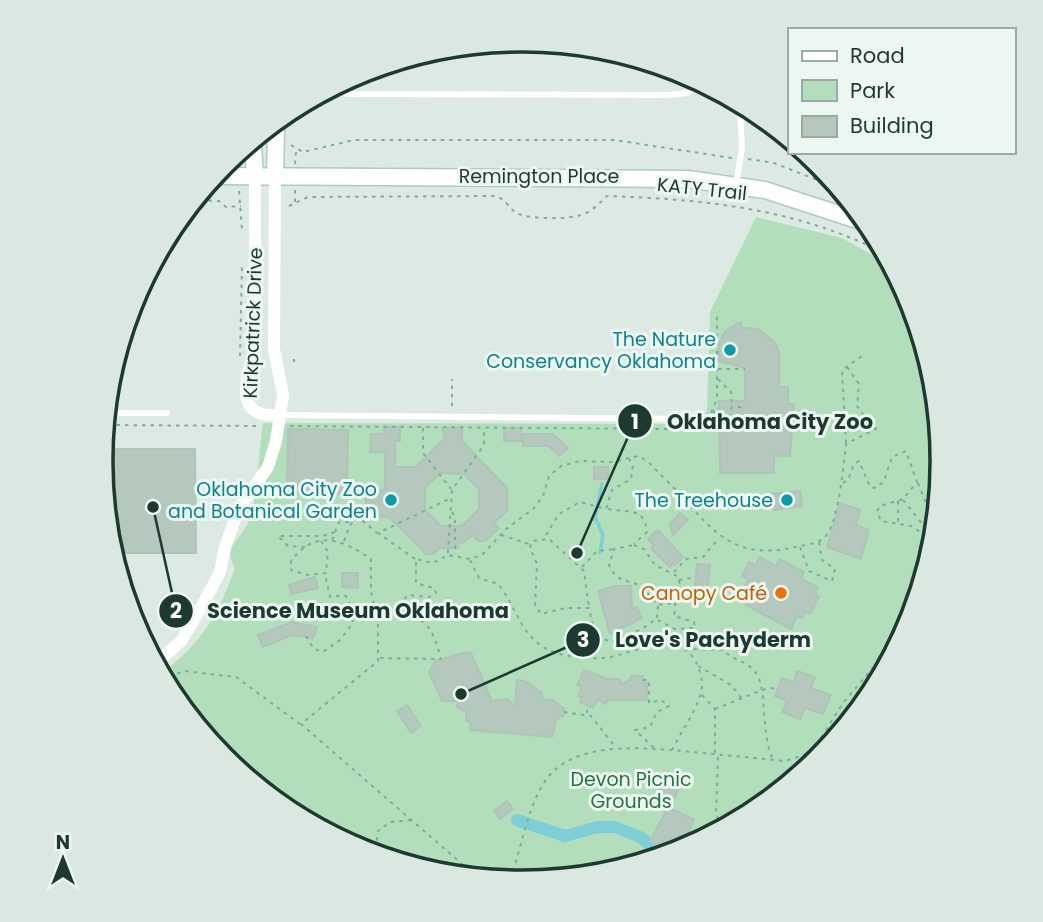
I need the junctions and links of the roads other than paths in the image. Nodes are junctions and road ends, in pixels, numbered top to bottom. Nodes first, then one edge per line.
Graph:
1 (691, 90) edge
2 (345, 93) edge
3 (740, 116) edge
4 (282, 134) edge
5 (254, 153) edge
6 (229, 176) edge
7 (255, 177) junction
8 (275, 178) junction
9 (736, 184) junction
10 (850, 217) edge
11 (116, 413) edge
12 (167, 413) dead end
13 (689, 419) dead end
14 (278, 420) junction
15 (163, 657) edge

1 - 2 lane
3 - 9 lane
4 - 8 main road
5 - 7 main road
6 - 7 main road, Remington Place
7 - 8 main road, Remington Place
7 - 14 street, Kirkpatrick Drive
8 - 9 main road, Remington Place
8 - 14 street, Kirkpatrick Drive
9 - 10 main road, Remington Place
11 - 12 lane
13 - 14 lane
14 - 15 street

